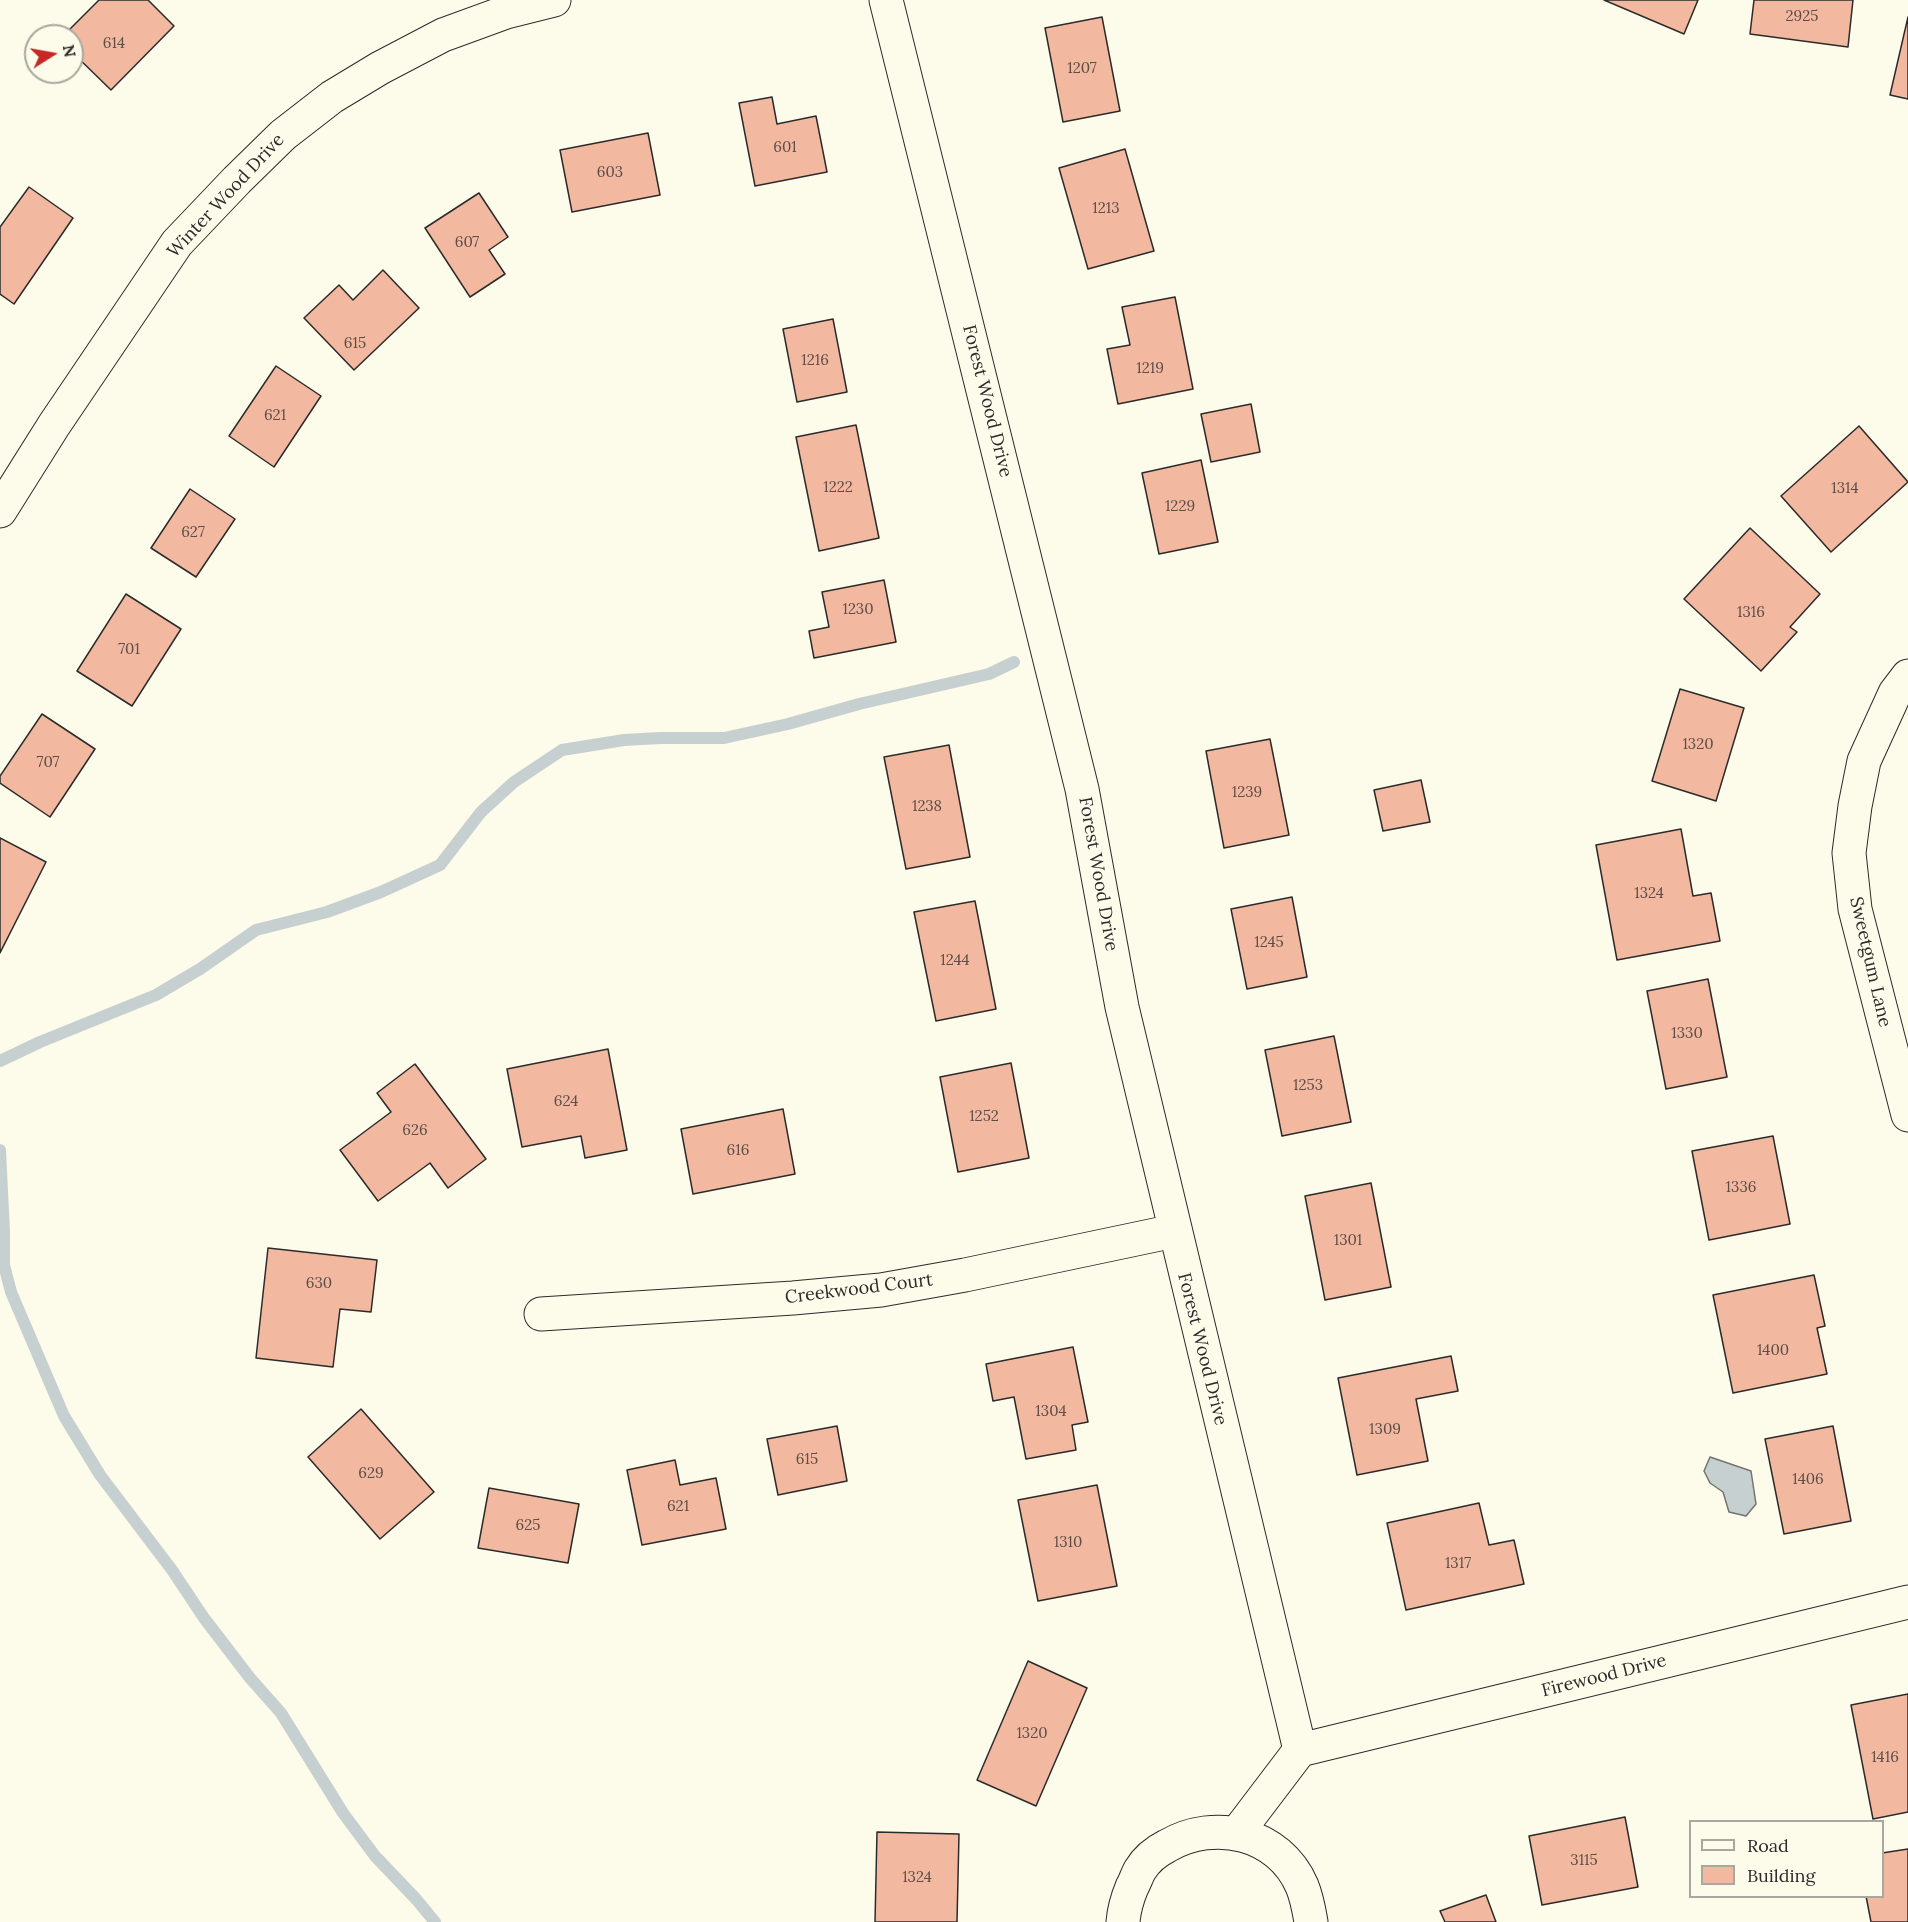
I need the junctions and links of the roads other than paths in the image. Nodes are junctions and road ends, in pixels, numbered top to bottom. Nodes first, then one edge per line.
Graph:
1 (554, 0) edge
2 (886, 0) edge
3 (2, 504) edge
4 (1908, 676) edge
5 (1908, 1115) edge
6 (1174, 1231) junction
7 (541, 1314) dead end
8 (1908, 1602) edge
9 (1300, 1750) junction
10 (1237, 1833) junction
11 (1123, 1922) edge
12 (1311, 1922) edge

1 - 3 street, Winter Wood Drive
2 - 6 street, Forest Wood Drive
4 - 5 street, Sweetgum Lane
6 - 7 street, Creekwood Court
6 - 9 street, Forest Wood Drive
8 - 9 street, Firewood Drive
9 - 10 street
10 - 11 street
10 - 12 street

